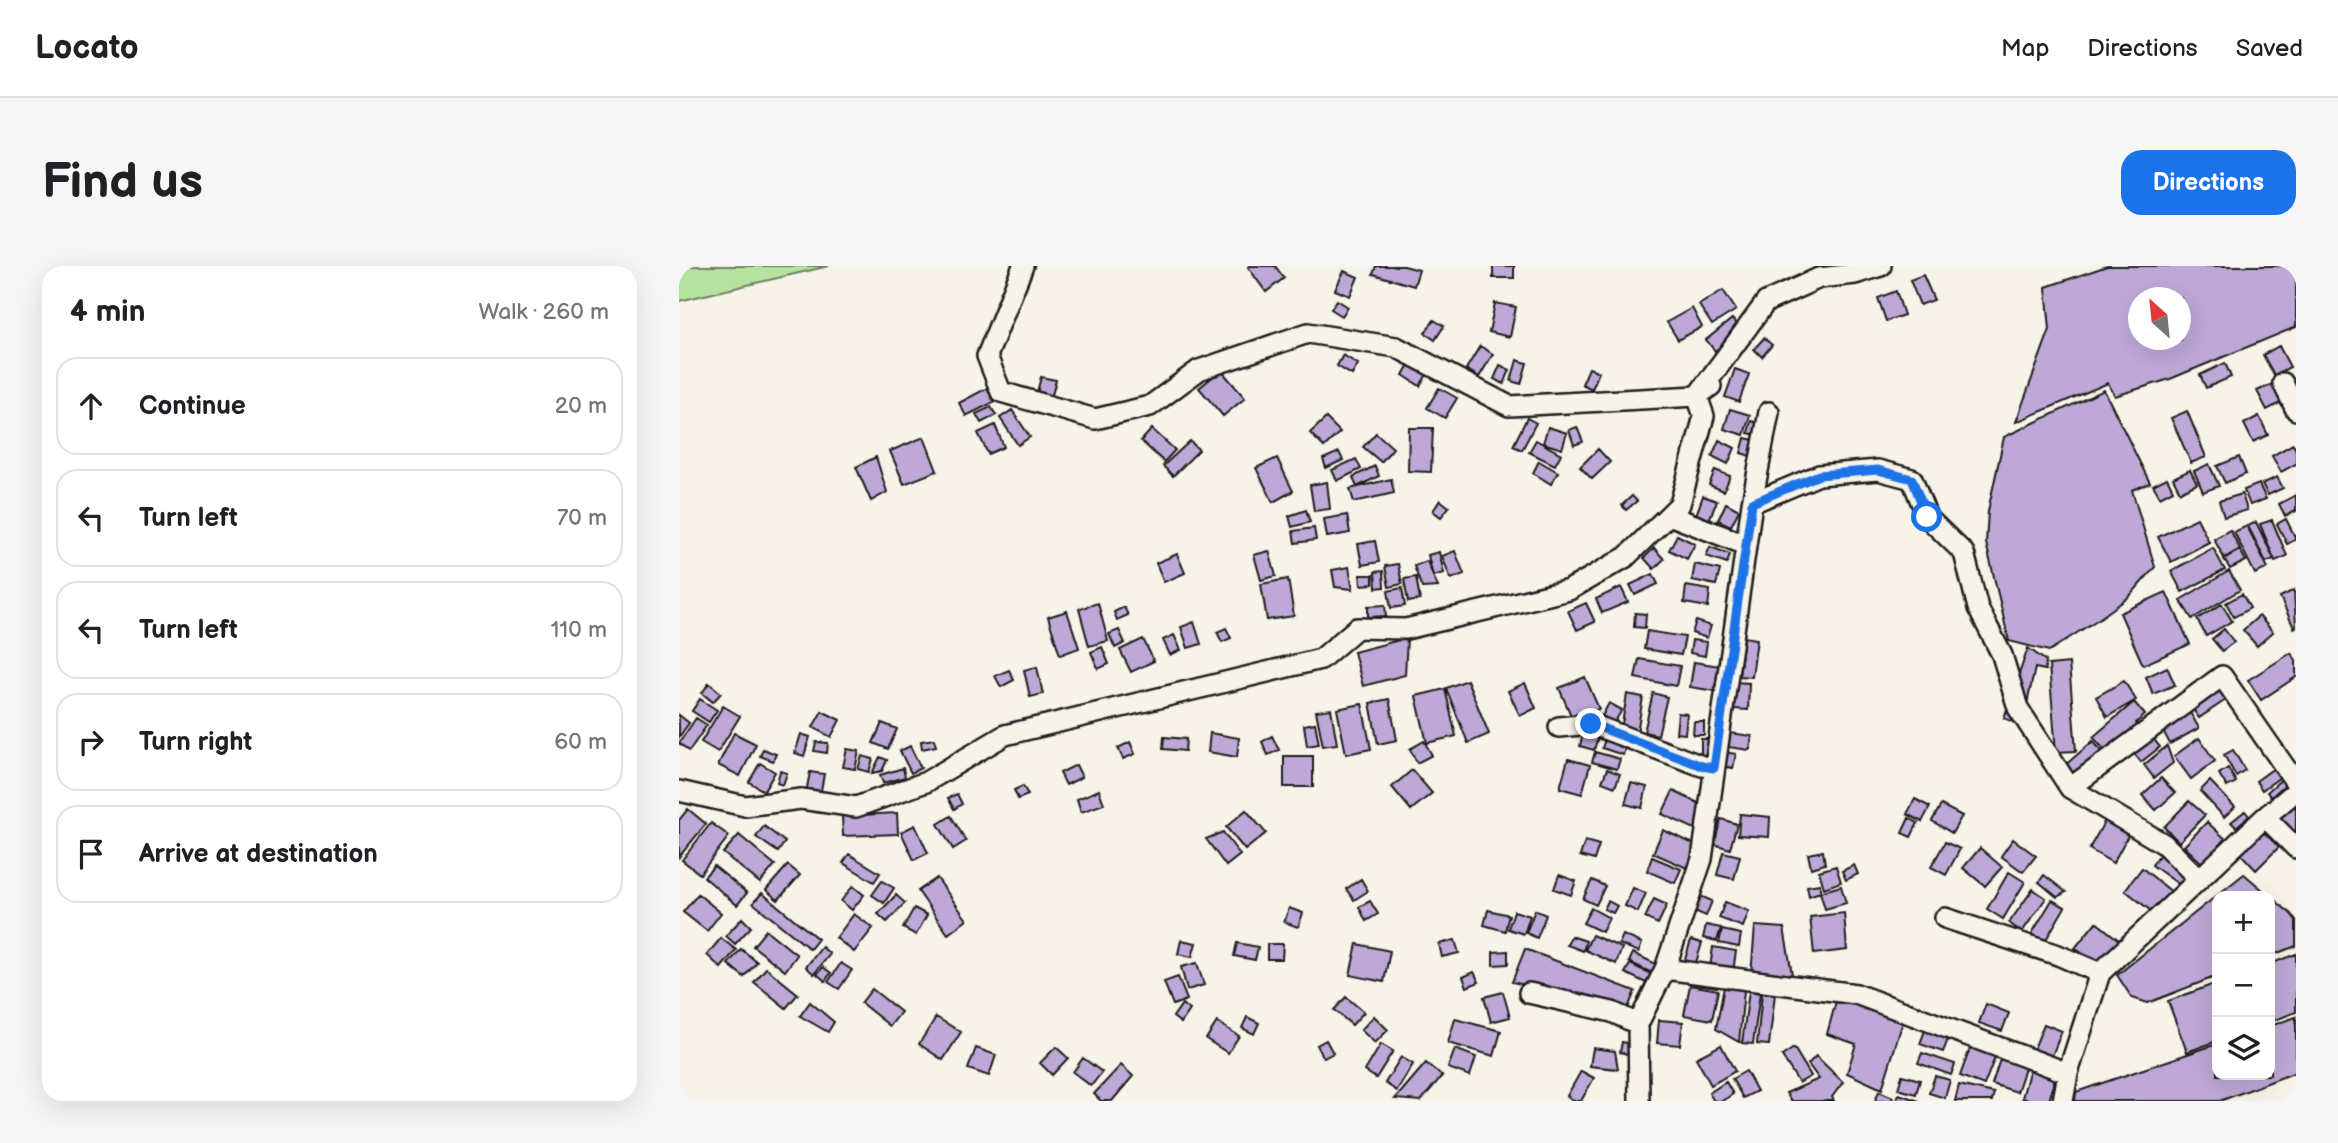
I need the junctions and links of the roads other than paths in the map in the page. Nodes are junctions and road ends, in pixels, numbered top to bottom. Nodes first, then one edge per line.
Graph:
1 (1023, 266) edge
2 (1881, 266) edge
3 (2283, 383) dead end
4 (1704, 391) junction
5 (2296, 410) edge
6 (1769, 412) dead end
7 (1752, 503) junction
8 (1669, 515) junction
9 (1746, 545) junction
10 (1559, 727) dead end
11 (1714, 768) junction
12 (2296, 783) edge
13 (2070, 788) junction
14 (679, 791) edge
15 (2296, 791) edge
16 (2265, 817) junction
17 (2296, 848) edge
18 (2199, 879) junction
19 (1945, 918) dead end
20 (1665, 969) junction
21 (2100, 973) junction
22 (1529, 993) dead end
23 (1638, 1024) junction
24 (2068, 1073) junction
25 (1639, 1101) edge
26 (2063, 1101) edge

1 - 4 street
2 - 4 street
3 - 5 street
4 - 8 street
6 - 7 street
7 - 9 street
7 - 13 street
8 - 9 street
8 - 14 street
9 - 11 street
10 - 11 street
11 - 20 street
12 - 13 street
13 - 18 street
15 - 16 street
16 - 17 street
16 - 18 street
18 - 21 street
19 - 21 street
20 - 23 street
20 - 24 street
21 - 24 street
22 - 23 street
23 - 25 street
24 - 26 street

